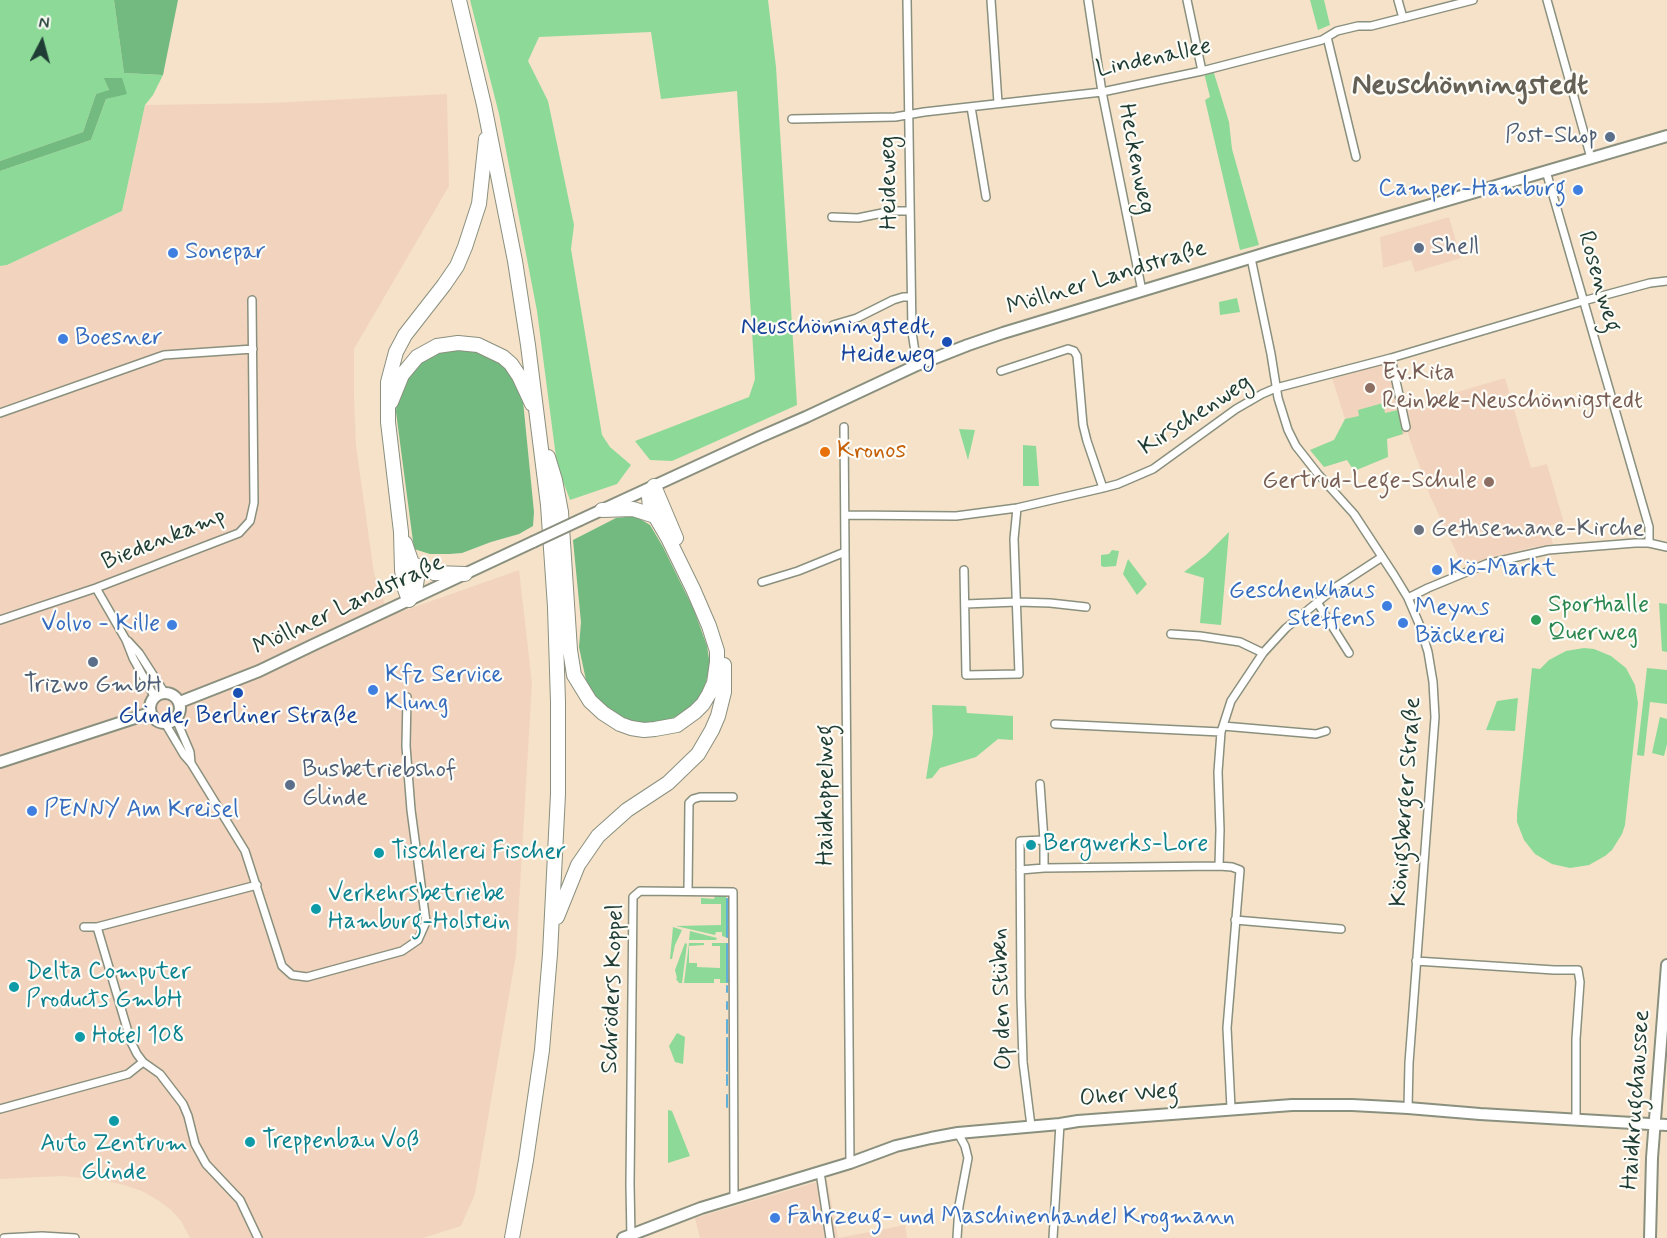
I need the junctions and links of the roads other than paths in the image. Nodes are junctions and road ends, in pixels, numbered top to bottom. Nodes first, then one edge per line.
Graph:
1 (459, 0) edge
2 (907, 0) edge
3 (991, 0) edge
4 (1088, 0) edge
5 (1187, 0) edge
6 (1398, 0) edge
7 (1473, 0) edge
8 (1547, 0) edge
9 (1403, 18) junction
10 (1328, 37) junction
11 (1202, 71) junction
12 (1102, 92) junction
13 (998, 103) junction
14 (971, 106) junction
15 (908, 115) junction
16 (792, 119) dead end
17 (488, 125) junction
18 (1667, 136) edge
19 (1356, 157) dead end
20 (1591, 158) junction
21 (1546, 171) junction
22 (986, 197) dead end
23 (910, 211) junction
24 (832, 217) dead end
25 (1251, 258) junction
26 (1667, 281) edge
27 (1142, 291) junction
28 (911, 297) junction
29 (252, 300) dead end
30 (1583, 301) junction
31 (833, 324) dead end
32 (253, 349) junction
33 (1391, 358) junction
34 (917, 365) junction
35 (1001, 371) dead end
36 (1276, 388) junction
37 (388, 409) junction
38 (0, 413) edge
39 (537, 415) junction
40 (844, 427) dead end
41 (1406, 427) dead end
42 (541, 442) junction
43 (654, 486) junction
44 (1103, 488) junction
45 (1017, 508) junction
46 (602, 510) junction
47 (845, 515) junction
48 (655, 516) junction
49 (401, 532) junction
50 (1649, 543) junction
51 (1667, 547) edge
52 (845, 552) junction
53 (1382, 557) junction
54 (413, 564) junction
55 (964, 570) dead end
56 (465, 574) junction
57 (762, 582) dead end
58 (96, 588) junction
59 (1408, 598) junction
60 (409, 600) junction
61 (1017, 602) junction
62 (1317, 602) junction
63 (965, 604) junction
64 (1086, 607) dead end
65 (0, 620) edge
66 (1171, 634) dead end
67 (1263, 653) junction
68 (1350, 653) dead end
69 (159, 694) junction
70 (407, 697) dead end
71 (180, 702) junction
72 (150, 713) junction
73 (176, 719) junction
74 (165, 723) junction
75 (1055, 724) dead end
76 (1222, 729) junction
77 (1326, 731) dead end
78 (0, 762) edge
79 (191, 763) junction
80 (1040, 784) dead end
81 (733, 796) dead end
82 (1044, 840) junction
83 (1219, 866) junction
84 (1044, 868) junction
85 (1020, 870) junction
86 (256, 885) junction
87 (688, 891) junction
88 (1235, 920) junction
89 (84, 927) dead end
90 (97, 927) junction
91 (1341, 929) dead end
92 (552, 930) junction
93 (1416, 961) junction
94 (1667, 965) edge
95 (143, 1062) junction
96 (1231, 1108) junction
97 (1408, 1108) junction
98 (0, 1109) edge
99 (1576, 1120) junction
100 (1060, 1124) junction
101 (1655, 1125) junction
102 (1667, 1125) edge
103 (1031, 1126) junction
104 (958, 1134) junction
105 (850, 1163) junction
106 (820, 1172) junction
107 (734, 1197) junction
108 (628, 1237) edge
109 (4, 1238) edge
110 (75, 1238) edge
111 (258, 1238) edge
112 (512, 1238) edge
113 (830, 1238) edge
114 (957, 1238) edge
115 (1053, 1238) edge
116 (1650, 1238) edge

1 - 17 highway
2 - 15 street, Heideweg
3 - 13 street
4 - 12 street, Heckenweg
5 - 11 street
6 - 9 street
7 - 9 street, Lindenallee
8 - 20 street
9 - 10 street, Lindenallee
10 - 11 street, Lindenallee
10 - 19 street
11 - 12 street, Lindenallee
12 - 13 street, Lindenallee
12 - 27 street, Heckenweg
13 - 14 street, Lindenallee
14 - 15 street, Lindenallee
14 - 22 street
15 - 16 street, Lindenallee
15 - 23 street, Heideweg
17 - 37 highway
17 - 39 highway
18 - 20 main road, Möllner Landstraße
20 - 21 main road, Möllner Landstraße
21 - 25 main road, Möllner Landstraße
21 - 30 street, Rosenweg
23 - 24 street
23 - 28 street, Heideweg
25 - 27 main road, Möllner Landstraße
25 - 36 street, Königsberger Straße
26 - 30 street, Kirschenweg
27 - 34 main road, Möllner Landstraße
28 - 31 street
28 - 34 street, Heideweg
29 - 32 street, Biedenkamp
30 - 33 street, Kirschenweg
30 - 50 street, Rosenweg
32 - 38 street
32 - 58 street, Biedenkamp
33 - 36 street, Kirschenweg
33 - 41 street
34 - 43 main road, Möllner Landstraße
35 - 44 street
36 - 44 street, Kirschenweg
36 - 53 street, Königsberger Straße
37 - 39 highway
37 - 49 highway
39 - 42 highway
40 - 47 street, Haidkoppelweg
42 - 48 highway
42 - 92 highway
43 - 46 main road, Möllner Landstraße
43 - 48 highway
43 - 92 highway
44 - 45 street, Kirschenweg
45 - 47 street, Kirschenweg
45 - 61 street
46 - 48 highway
46 - 56 main road, Möllner Landstraße, bridge
47 - 52 street, Haidkoppelweg
49 - 54 highway
49 - 60 highway
50 - 51 street
50 - 59 street
52 - 57 street
52 - 105 street, Haidkoppelweg
53 - 59 street, Königsberger Straße
53 - 62 street
54 - 56 highway
54 - 60 highway
55 - 63 street
56 - 60 main road, Möllner Landstraße
58 - 65 street, Biedenkamp
58 - 69 street, Biedenkamp
59 - 93 street, Königsberger Straße
60 - 71 main road, Möllner Landstraße
61 - 63 street
61 - 63 street
61 - 64 street
62 - 67 street
62 - 68 street
66 - 67 street
67 - 76 street
69 - 71 main road
69 - 72 main road
70 - 86 street
71 - 73 main road
72 - 74 main road
72 - 78 main road
73 - 74 main road
73 - 79 street
74 - 79 street
75 - 76 street
76 - 77 street
76 - 83 street
79 - 86 street
80 - 82 street
81 - 87 street
82 - 84 street
82 - 85 street, Op den Stüben
83 - 84 street
83 - 88 street
84 - 85 street
85 - 103 street, Op den Stüben
86 - 90 street
87 - 107 street, Schröders Koppel
87 - 108 street, Schröders Koppel
88 - 91 street
88 - 96 street
89 - 90 street
90 - 95 street
92 - 112 highway
93 - 97 street, Königsberger Straße
93 - 99 street
94 - 101 main road, Haidkrugchaussee
95 - 98 street
95 - 111 street
96 - 97 main road, Oher Weg
96 - 100 main road, Oher Weg
97 - 99 main road, Oher Weg
99 - 101 main road, Oher Weg
100 - 103 main road, Oher Weg
100 - 115 street
101 - 102 main road, Oher Weg
101 - 116 main road, Haidkrugchaussee
103 - 104 main road, Oher Weg
104 - 105 main road, Oher Weg
104 - 114 street
105 - 106 main road, Oher Weg
106 - 107 main road, Oher Weg
106 - 113 street
107 - 108 main road, Oher Weg
109 - 110 street

